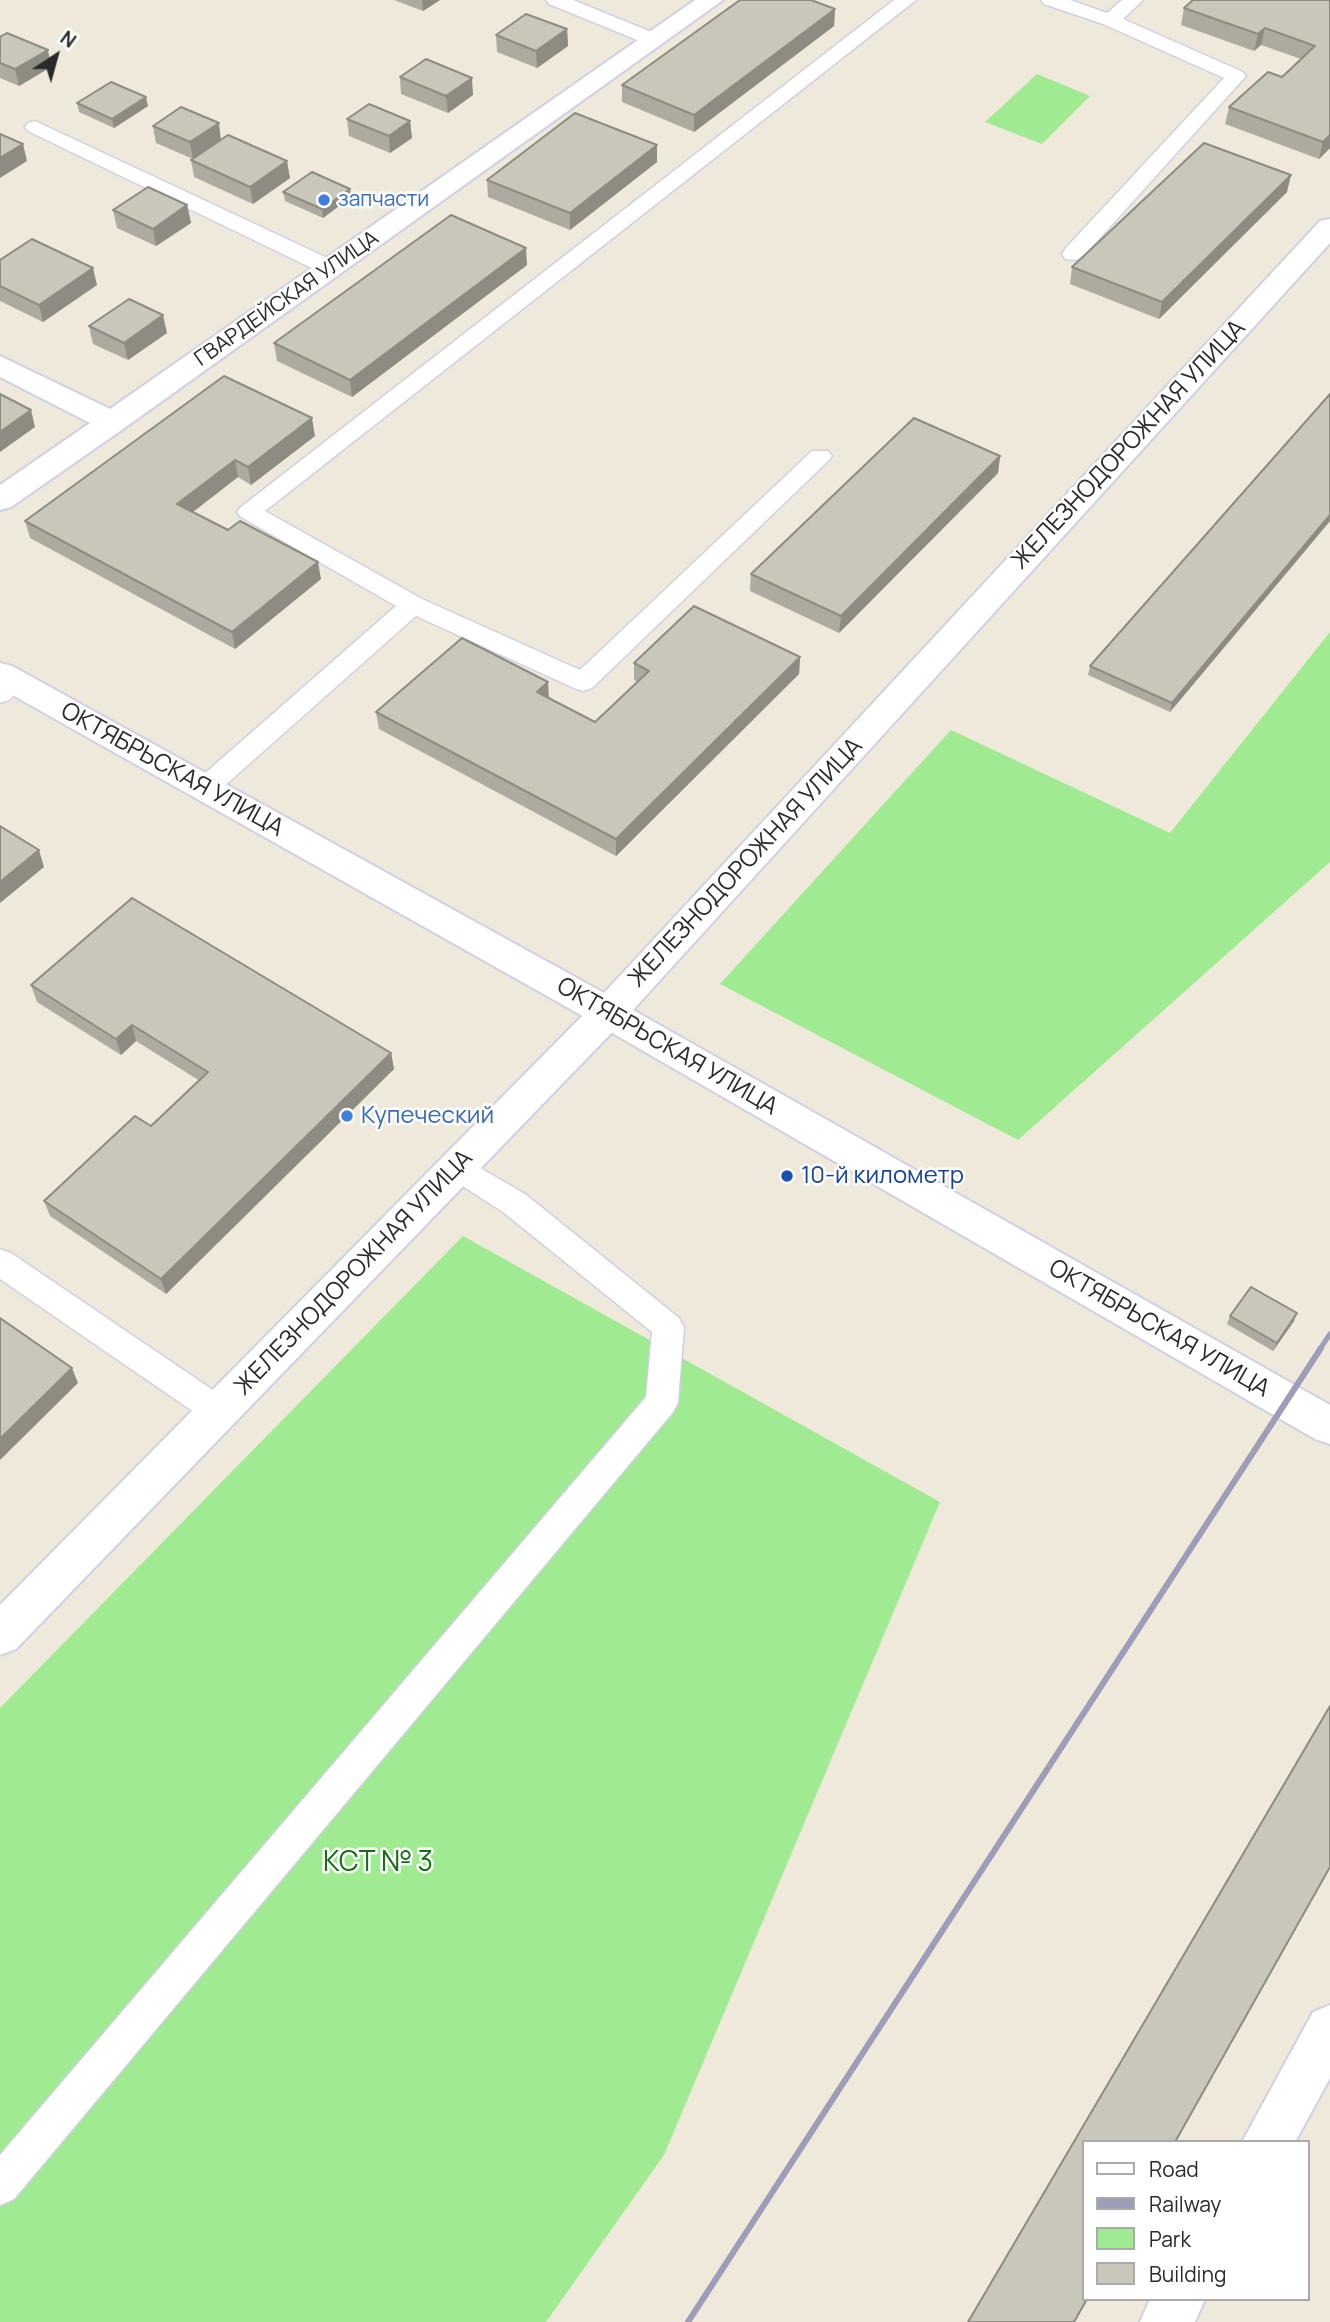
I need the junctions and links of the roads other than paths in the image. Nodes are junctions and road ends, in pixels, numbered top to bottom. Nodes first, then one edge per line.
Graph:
1 (556, 0) edge
2 (710, 0) edge
3 (906, 0) edge
4 (1051, 0) edge
5 (1133, 0) edge
6 (1110, 20) junction
7 (654, 40) junction
8 (35, 128) dead end
9 (1330, 227) edge
10 (1073, 254) dead end
11 (330, 268) junction
12 (0, 365) edge
13 (112, 422) junction
14 (820, 456) dead end
15 (0, 500) edge
16 (412, 605) junction
17 (5, 684) edge
18 (204, 789) junction
19 (608, 1013) junction
20 (458, 1167) junction
21 (0, 1262) edge
22 (218, 1411) junction
23 (1330, 1426) edge
24 (0, 1635) edge
25 (1330, 2029) edge
26 (1268, 2140) edge
27 (0, 2185) edge
28 (1178, 2301) edge
29 (1166, 2322) edge

1 - 7 lane
2 - 7 street, ГВАРДЕЙСКАЯ УЛИЦА
3 - 16 lane
4 - 6 lane
5 - 6 lane
6 - 10 lane
7 - 11 street, ГВАРДЕЙСКАЯ УЛИЦА
8 - 11 lane
9 - 19 street, ЖЕЛЕЗНОДОРОЖНАЯ УЛИЦА
11 - 13 street, ГВАРДЕЙСКАЯ УЛИЦА
12 - 13 street
13 - 15 street, ГВАРДЕЙСКАЯ УЛИЦА
14 - 16 lane
16 - 18 lane
17 - 18 street, ОКТЯБРЬСКАЯ УЛИЦА
18 - 19 street, ОКТЯБРЬСКАЯ УЛИЦА
19 - 20 street, ЖЕЛЕЗНОДОРОЖНАЯ УЛИЦА
19 - 23 street, ОКТЯБРЬСКАЯ УЛИЦА
20 - 22 street, ЖЕЛЕЗНОДОРОЖНАЯ УЛИЦА
20 - 27 lane
21 - 22 lane
22 - 24 street, ЖЕЛЕЗНОДОРОЖНАЯ УЛИЦА
25 - 26 street
28 - 29 street

